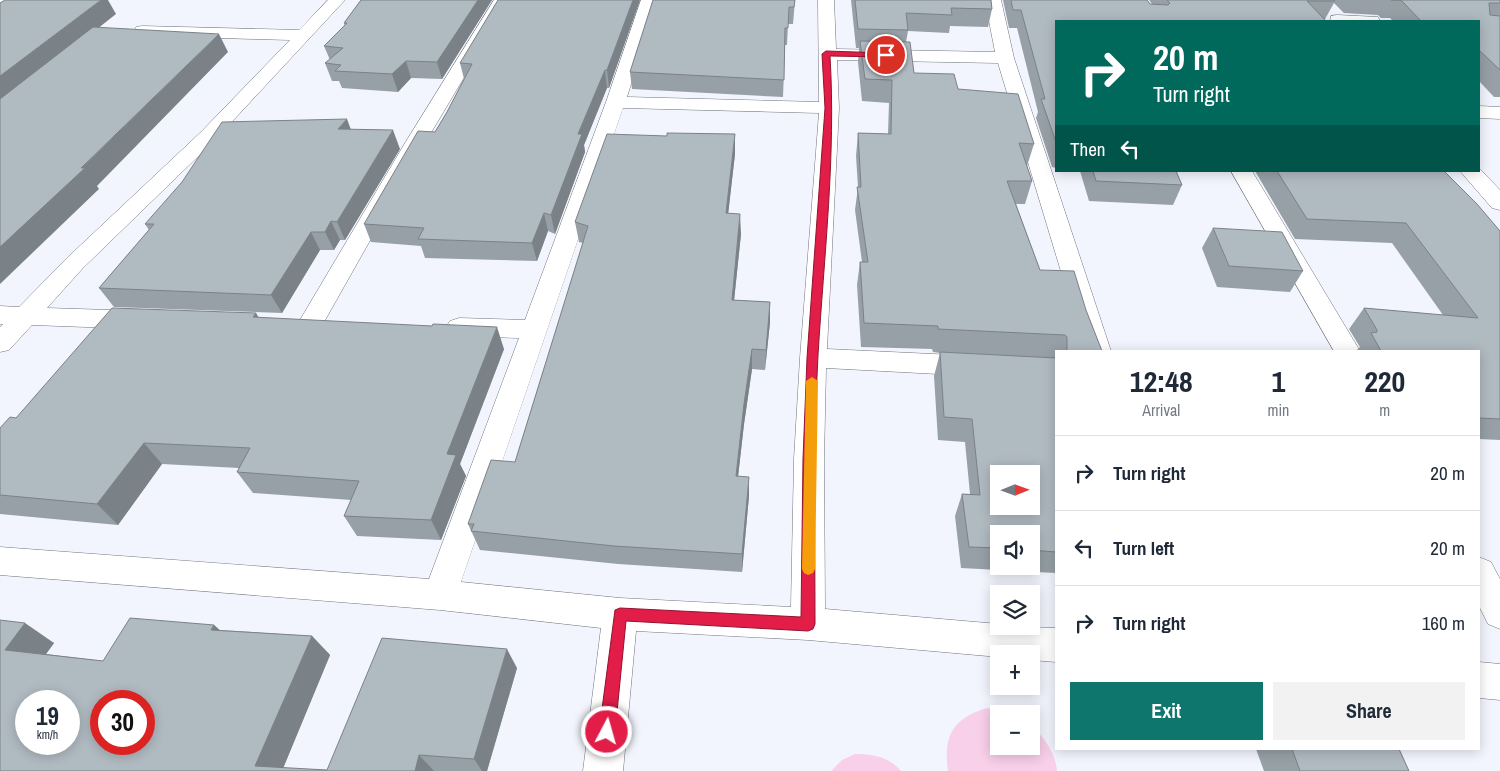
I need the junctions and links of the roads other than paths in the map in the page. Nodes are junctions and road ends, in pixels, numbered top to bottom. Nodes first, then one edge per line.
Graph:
1 (337, 0) edge
2 (502, 0) edge
3 (649, 0) edge
4 (826, 0) edge
5 (993, 0) edge
6 (1326, 6) dead end
7 (1338, 20) edge
8 (129, 30) edge
9 (305, 34) junction
10 (826, 54) junction
11 (1005, 58) junction
12 (616, 102) junction
13 (829, 108) junction
14 (1480, 112) edge
15 (1500, 113) edge
16 (1242, 172) edge
17 (1471, 172) edge
18 (1500, 203) edge
19 (12, 316) edge
20 (163, 321) edge
21 (340, 325) edge
22 (437, 327) edge
23 (534, 329) junction
24 (0, 343) edge
25 (1098, 350) edge
26 (1347, 350) edge
27 (813, 358) junction
28 (998, 367) edge
29 (0, 561) edge
30 (1480, 574) edge
31 (440, 595) junction
32 (1500, 612) edge
33 (620, 614) junction
34 (808, 624) junction
35 (1055, 645) edge
36 (1480, 680) edge
37 (1500, 682) edge
38 (603, 771) edge

1 - 9 street
2 - 21 street
3 - 12 street
4 - 10 street
5 - 11 street
6 - 7 street
8 - 9 street
9 - 19 street
10 - 11 street
10 - 13 street
11 - 25 street
12 - 13 street
12 - 23 street
13 - 27 street
14 - 15 street
16 - 26 street
17 - 18 street
19 - 20 street
19 - 24 street
22 - 23 street
23 - 31 street
27 - 28 street
27 - 34 street
29 - 31 street
30 - 32 street
31 - 33 street
33 - 34 street
33 - 38 street
34 - 35 street
36 - 37 street

